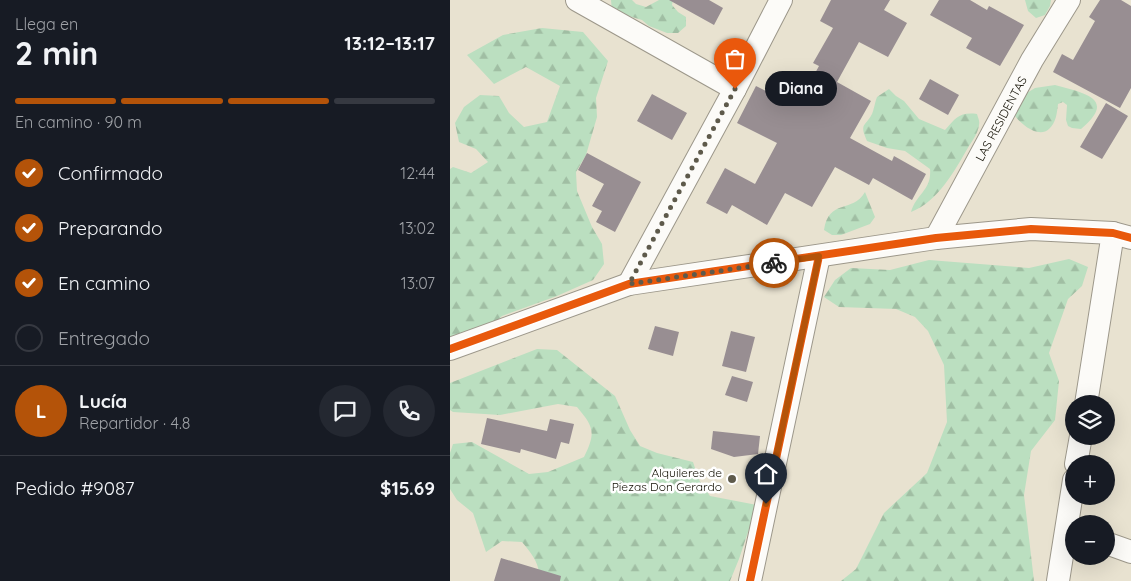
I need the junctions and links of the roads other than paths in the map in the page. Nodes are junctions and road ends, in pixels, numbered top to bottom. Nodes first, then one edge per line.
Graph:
1 (577, 0) edge
2 (780, 0) edge
3 (1069, 0) edge
4 (735, 89) junction
5 (1122, 236) edge
6 (936, 238) junction
7 (819, 256) junction
8 (629, 284) junction
9 (450, 349) edge
10 (1088, 395) edge
11 (1115, 546) edge
12 (1065, 552) edge
13 (1131, 552) edge
14 (750, 581) edge
15 (1058, 581) edge

1 - 4 street
2 - 4 street
3 - 6 street, LAS RESIDENTAS
4 - 8 street
5 - 6 street
5 - 10 street
6 - 7 street
7 - 8 street
7 - 14 street
8 - 9 street
11 - 13 street
12 - 15 street

